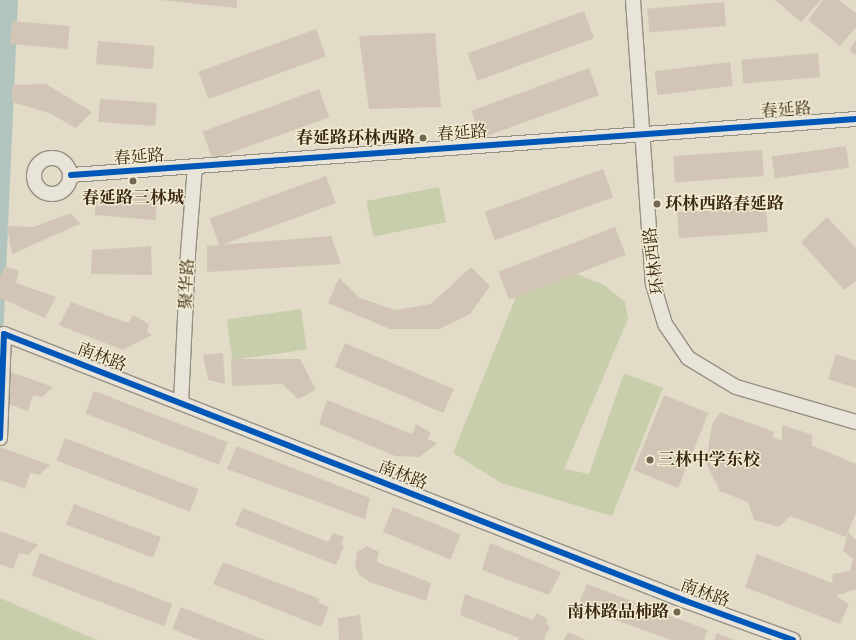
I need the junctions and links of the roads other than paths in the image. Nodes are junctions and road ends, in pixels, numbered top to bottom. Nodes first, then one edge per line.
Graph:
1 (633, 0) edge
2 (856, 119) edge
3 (642, 134) junction
4 (195, 166) junction
5 (71, 175) dead end
6 (182, 403) junction
7 (856, 422) edge
8 (0, 438) edge
9 (793, 640) edge

1 - 3 street, 环林西路
2 - 3 street, 春延路
3 - 4 street, 春延路
3 - 7 street, 环林西路
4 - 5 street, 春延路
4 - 6 street, 聚华路
6 - 8 street, 南林路
6 - 9 street, 南林路

